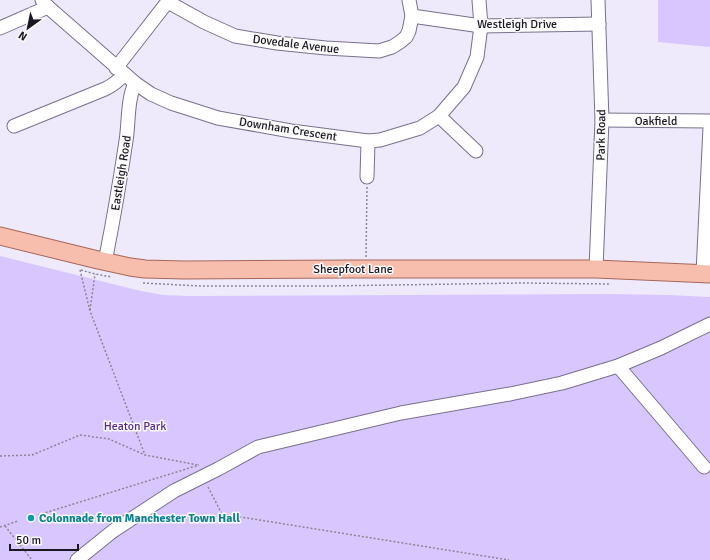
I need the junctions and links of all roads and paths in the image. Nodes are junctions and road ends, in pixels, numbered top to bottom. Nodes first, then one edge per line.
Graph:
1 (409, 0) edge
2 (479, 0) edge
3 (598, 0) edge
4 (169, 1) edge
5 (45, 3) edge
6 (412, 16) junction
7 (598, 24) junction
8 (481, 26) junction
9 (0, 28) edge
10 (120, 71) junction
11 (135, 84) junction
12 (439, 116) junction
13 (602, 120) junction
14 (710, 121) edge
15 (14, 126) dead end
16 (710, 127) edge
17 (368, 140) junction
18 (476, 151) dead end
19 (367, 177) joint
20 (0, 236) edge
21 (101, 261) junction
22 (366, 269) junction
23 (596, 269) junction
24 (80, 270) dead end
25 (706, 273) edge
26 (90, 311) junction
27 (710, 324) edge
28 (618, 366) junction
29 (145, 455) junction
30 (0, 456) edge
31 (704, 467) dead end
32 (201, 471) junction
33 (38, 516) dead end
34 (18, 521) dead end
35 (5, 526) junction
36 (0, 527) edge
37 (32, 560) edge
38 (77, 560) edge
39 (509, 560) edge

1 - 6 street
2 - 8 street, Downham Crescent
3 - 7 street, Park Road
4 - 6 street, Dovedale Avenue
4 - 10 street
5 - 9 street
5 - 10 street, Downham Crescent
6 - 8 street, Westleigh Drive
7 - 8 street, Westleigh Drive
7 - 13 street, Park Road
8 - 12 street, Downham Crescent
10 - 11 street, Downham Crescent
10 - 15 street
11 - 17 street, Downham Crescent
11 - 21 street, Eastleigh Road
12 - 17 street, Downham Crescent
12 - 18 street
13 - 14 street, Oakfield
13 - 23 street, Park Road
16 - 25 street
17 - 19 street
19 - 22 path
20 - 21 main road, Sheepfoot Lane
21 - 22 main road, Sheepfoot Lane
21 - 26 path
22 - 23 main road, Sheepfoot Lane
23 - 25 main road, Sheepfoot Lane
24 - 26 path
26 - 29 path
27 - 28 street
28 - 31 street
28 - 32 street
29 - 30 path
29 - 32 path
32 - 33 path
32 - 38 street
32 - 39 path
34 - 35 path
35 - 36 path
35 - 37 path

